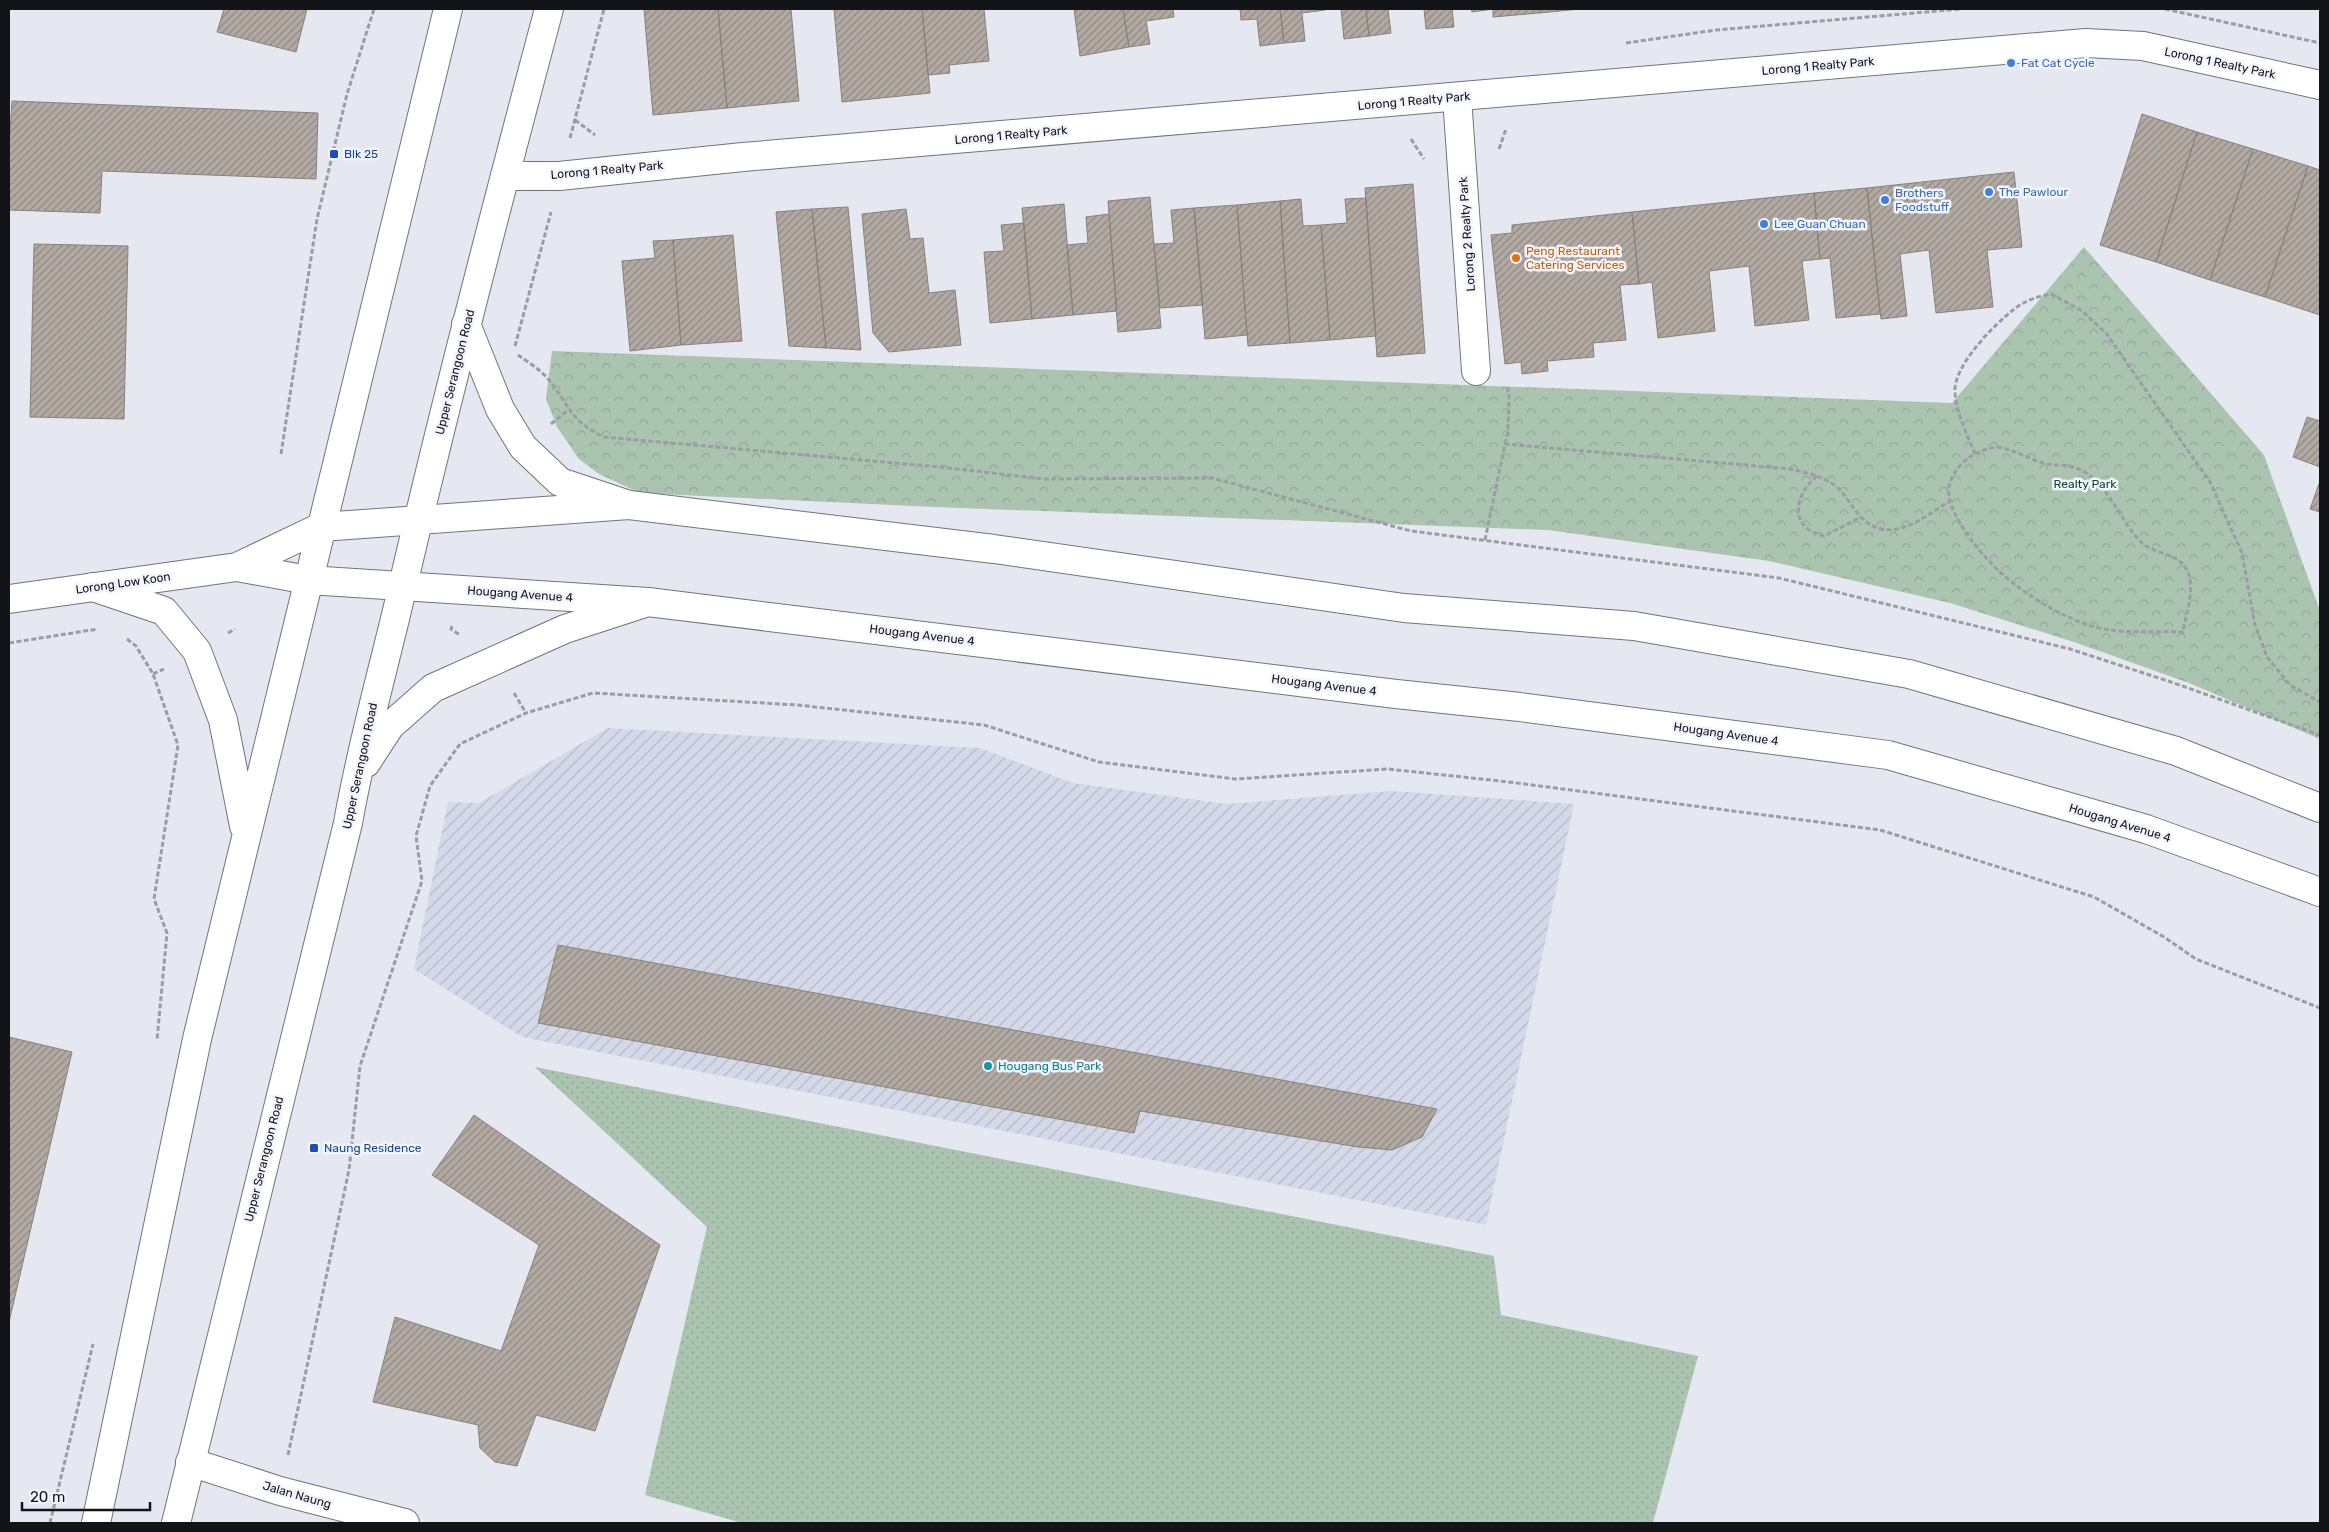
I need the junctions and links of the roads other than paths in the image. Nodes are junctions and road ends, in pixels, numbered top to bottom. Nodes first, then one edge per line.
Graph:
1 (448, 9) edge
2 (549, 9) edge
3 (2320, 85) edge
4 (1457, 97) junction
5 (505, 176) junction
6 (466, 324) junction
7 (1476, 371) dead end
8 (629, 505) junction
9 (418, 520) junction
10 (321, 527) junction
11 (237, 568) junction
12 (308, 580) junction
13 (403, 586) junction
14 (93, 587) junction
15 (9, 599) edge
16 (648, 602) junction
17 (356, 777) junction
18 (2320, 808) edge
19 (246, 835) junction
20 (2320, 892) edge
21 (190, 1462) junction
22 (96, 1523) edge
23 (176, 1523) edge
24 (405, 1523) edge

1 - 10 street
2 - 5 street, Upper Serangoon Road
3 - 4 street, Lorong 1 Realty Park
4 - 5 street, Lorong 1 Realty Park
4 - 7 street, Lorong 2 Realty Park
5 - 6 street, Upper Serangoon Road
6 - 8 street
6 - 9 street, Upper Serangoon Road
8 - 9 street
8 - 18 street
9 - 10 street
9 - 13 street, Upper Serangoon Road
10 - 11 street, Lorong Low Koon
10 - 12 street
11 - 12 street, Lorong Low Koon
11 - 14 street, Lorong Low Koon
12 - 13 street, Hougang Avenue 4
12 - 19 street
13 - 16 street, Hougang Avenue 4
13 - 17 street, Upper Serangoon Road
14 - 15 street, Lorong Low Koon
14 - 19 street
16 - 17 street
16 - 20 street, Hougang Avenue 4
17 - 21 street, Upper Serangoon Road
19 - 22 street
21 - 23 street, Upper Serangoon Road
21 - 24 street, Jalan Naung

